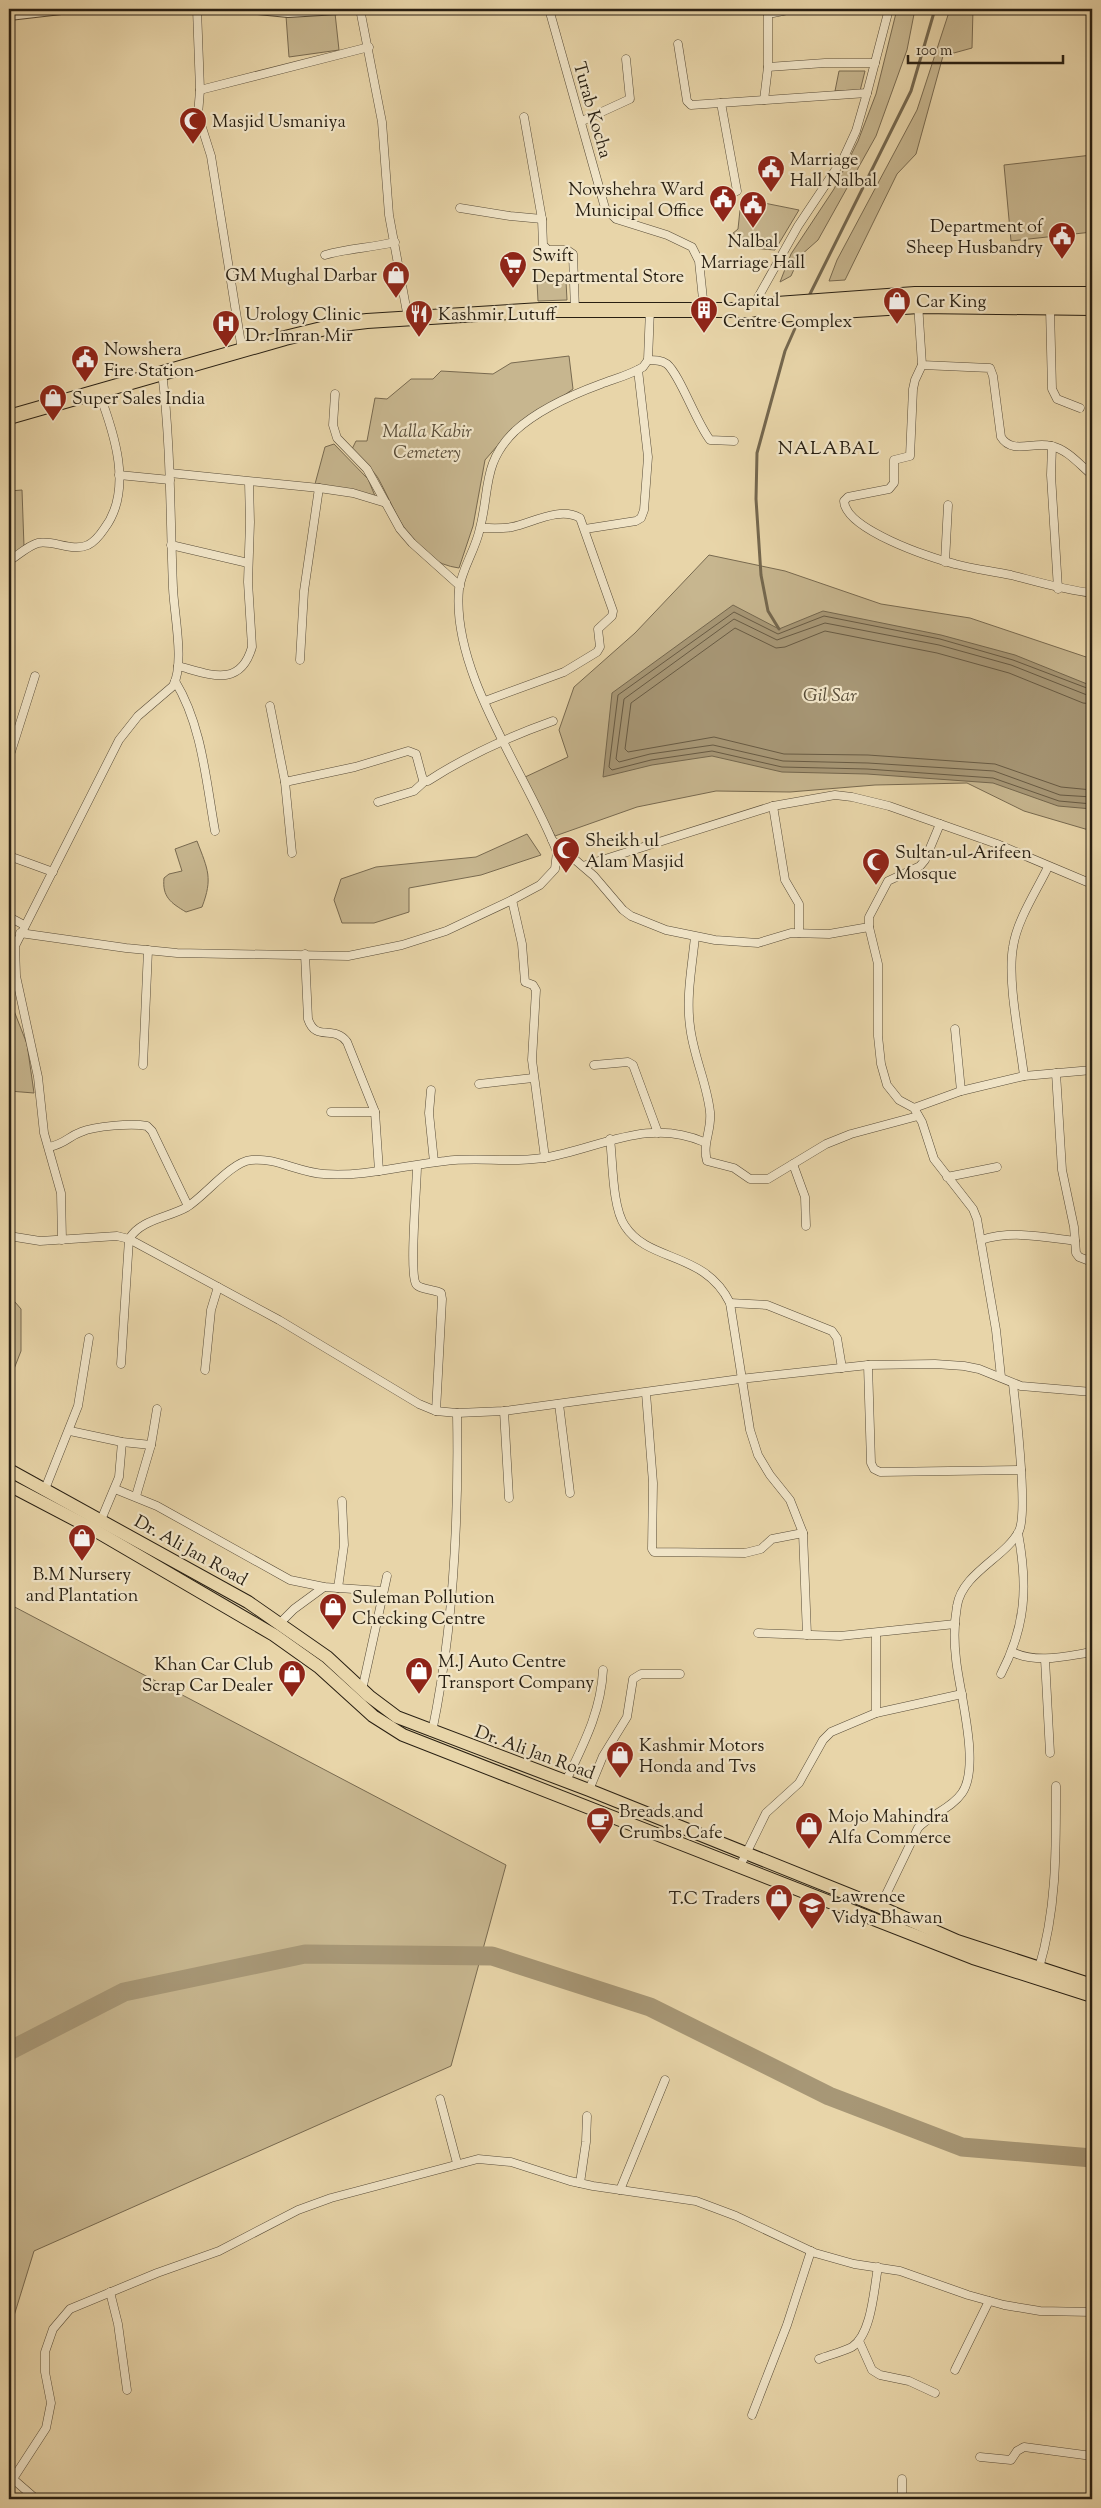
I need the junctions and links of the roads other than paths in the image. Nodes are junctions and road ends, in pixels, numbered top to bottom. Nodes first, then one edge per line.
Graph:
1 (61, 9) edge
2 (197, 9) edge
3 (258, 9) edge
4 (334, 9) edge
5 (338, 9) edge
6 (360, 9) edge
7 (549, 9) edge
8 (793, 9) edge
9 (889, 9) edge
10 (768, 11) edge
11 (9, 15) edge
12 (678, 44) dead end
13 (369, 47) junction
14 (626, 59) dead end
15 (875, 63) junction
16 (768, 67) junction
17 (200, 90) junction
18 (867, 93) junction
19 (764, 100) junction
20 (720, 103) junction
21 (524, 117) dead end
22 (582, 121) junction
23 (737, 192) dead end
24 (460, 208) dead end
25 (542, 219) junction
26 (395, 242) junction
27 (324, 255) dead end
28 (1092, 294) edge
29 (917, 300) junction
30 (1004, 301) junction
31 (1050, 308) junction
32 (1092, 308) edge
33 (650, 309) junction
34 (704, 309) junction
35 (575, 310) junction
36 (756, 310) junction
37 (408, 318) junction
38 (242, 350) junction
39 (648, 360) junction
40 (922, 365) junction
41 (638, 370) junction
42 (162, 372) junction
43 (98, 390) junction
44 (335, 394) dead end
45 (1080, 408) dead end
46 (9, 417) edge
47 (734, 441) dead end
48 (1052, 446) junction
49 (119, 474) junction
50 (1092, 475) edge
51 (170, 477) junction
52 (248, 482) junction
53 (319, 488) junction
54 (386, 503) junction
55 (948, 505) dead end
56 (481, 528) junction
57 (585, 529) junction
58 (171, 545) junction
59 (9, 561) edge
60 (248, 562) junction
61 (945, 562) junction
62 (460, 586) junction
63 (1058, 589) junction
64 (1092, 594) edge
65 (300, 660) dead end
66 (178, 666) junction
67 (35, 676) dead end
68 (176, 681) junction
69 (485, 701) junction
70 (270, 706) dead end
71 (552, 721) dead end
72 (502, 740) junction
73 (9, 758) edge
74 (425, 781) junction
75 (285, 782) junction
76 (378, 802) dead end
77 (772, 806) junction
78 (940, 824) junction
79 (215, 831) dead end
80 (552, 840) junction
81 (292, 853) dead end
82 (9, 856) edge
83 (584, 866) junction
84 (1048, 867) junction
85 (52, 872) junction
86 (1092, 884) edge
87 (512, 900) junction
88 (9, 917) edge
89 (869, 927) junction
90 (22, 929) junction
91 (799, 933) junction
92 (695, 937) junction
93 (12, 947) edge
94 (148, 950) junction
95 (305, 954) junction
96 (955, 1029) dead end
97 (143, 1065) dead end
98 (594, 1065) dead end
99 (1092, 1070) edge
100 (1056, 1073) junction
101 (1024, 1076) junction
102 (533, 1078) junction
103 (479, 1084) dead end
104 (431, 1090) dead end
105 (961, 1091) junction
106 (331, 1112) dead end
107 (375, 1112) junction
108 (916, 1112) junction
109 (658, 1133) junction
110 (610, 1139) junction
111 (704, 1142) junction
112 (49, 1147) junction
113 (545, 1158) junction
114 (434, 1162) junction
115 (792, 1164) junction
116 (417, 1166) junction
117 (997, 1167) dead end
118 (379, 1171) junction
119 (947, 1177) junction
120 (188, 1206) junction
121 (806, 1226) dead end
122 (9, 1236) edge
123 (129, 1238) junction
124 (62, 1240) junction
125 (981, 1240) junction
126 (1075, 1241) junction
127 (1092, 1262) edge
128 (218, 1287) junction
129 (730, 1304) junction
130 (89, 1338) dead end
131 (121, 1364) dead end
132 (868, 1365) junction
133 (842, 1368) junction
134 (205, 1370) dead end
135 (1001, 1377) junction
136 (740, 1379) junction
137 (1014, 1384) junction
138 (1092, 1392) edge
139 (646, 1393) junction
140 (559, 1404) junction
141 (157, 1409) dead end
142 (436, 1410) junction
143 (504, 1411) junction
144 (457, 1413) junction
145 (70, 1431) junction
146 (122, 1442) junction
147 (151, 1445) junction
148 (9, 1470) edge
149 (1021, 1470) junction
150 (9, 1485) edge
151 (45, 1489) junction
152 (115, 1489) junction
153 (570, 1493) dead end
154 (136, 1496) junction
155 (509, 1498) dead end
156 (342, 1501) dead end
157 (101, 1520) junction
158 (803, 1533) junction
159 (1018, 1533) junction
160 (387, 1576) dead end
161 (324, 1587) junction
162 (338, 1588) junction
163 (382, 1590) junction
164 (280, 1623) junction
165 (955, 1624) junction
166 (758, 1633) dead end
167 (876, 1634) junction
168 (807, 1635) junction
169 (1012, 1652) junction
170 (1092, 1652) edge
171 (1045, 1659) junction
172 (603, 1670) dead end
173 (680, 1674) dead end
174 (1001, 1674) dead end
175 (362, 1690) junction
176 (962, 1694) junction
177 (876, 1713) junction
178 (432, 1732) junction
179 (1050, 1753) dead end
180 (566, 1781) junction
181 (1056, 1786) dead end
182 (589, 1790) junction
183 (744, 1853) junction
184 (740, 1866) junction
185 (880, 1908) junction
186 (1039, 1968) junction
187 (1092, 1985) edge
188 (1092, 1996) edge
189 (665, 2080) dead end
190 (440, 2099) dead end
191 (587, 2116) dead end
192 (457, 2163) junction
193 (580, 2183) junction
194 (620, 2190) junction
195 (810, 2251) junction
196 (878, 2267) junction
197 (110, 2292) junction
198 (989, 2301) junction
199 (1092, 2312) edge
200 (859, 2341) junction
201 (819, 2359) dead end
202 (955, 2370) dead end
203 (127, 2390) dead end
204 (935, 2393) dead end
205 (752, 2415) dead end
206 (980, 2456) dead end
207 (1092, 2456) edge
208 (902, 2479) dead end
209 (11, 2482) edge
210 (36, 2499) edge
211 (902, 2499) edge

1 - 11 street
2 - 17 street
3 - 4 street
4 - 5 street
6 - 13 street
7 - 22 street, Turab Kocha
8 - 10 street
9 - 15 street
10 - 16 street
12 - 20 street
13 - 17 street
13 - 26 street
14 - 22 street
15 - 16 street
15 - 18 street
16 - 19 street
17 - 38 street
18 - 19 street
18 - 36 street
19 - 20 street
20 - 23 street
21 - 25 street
22 - 34 street, Turab Kocha
24 - 25 street
25 - 35 street
26 - 27 street
26 - 37 street
28 - 30 highway
29 - 30 highway
29 - 36 highway
29 - 40 street
30 - 31 highway
31 - 32 highway
31 - 45 street
33 - 34 highway
33 - 35 highway
33 - 39 street
34 - 36 highway
35 - 37 highway
37 - 38 highway
38 - 42 highway
39 - 41 street
39 - 47 street
40 - 48 street
40 - 61 street
41 - 56 street
41 - 57 street
42 - 43 highway
42 - 51 street
43 - 46 highway
43 - 49 street
44 - 54 street
48 - 50 street
48 - 63 street
49 - 51 street
49 - 59 street
51 - 52 street
51 - 58 street
52 - 53 street
52 - 60 street
53 - 54 street
53 - 65 street
54 - 62 street
55 - 61 street
56 - 57 street
56 - 62 street
57 - 69 street
58 - 60 street
58 - 66 street
60 - 66 street
61 - 63 street
62 - 69 street
63 - 64 street
66 - 68 street
67 - 73 street
68 - 79 street
68 - 85 street
69 - 72 street
70 - 75 street
71 - 72 street
72 - 74 street
72 - 80 street
74 - 75 street
74 - 76 street
75 - 81 street
77 - 78 street
77 - 83 street
77 - 91 street
78 - 84 street
78 - 89 street
80 - 83 street
80 - 87 street
82 - 85 street
83 - 92 street
84 - 86 street
84 - 101 street
85 - 90 street
87 - 95 street
87 - 102 street
88 - 90 street
89 - 91 street
89 - 108 street
90 - 93 street
90 - 94 street
91 - 92 street
92 - 111 street
93 - 112 street
94 - 95 street
94 - 97 street
95 - 107 street
96 - 105 street
98 - 109 street
99 - 100 street
100 - 101 street
100 - 126 street
101 - 105 street
102 - 103 street
102 - 113 street
104 - 114 street
105 - 108 street
106 - 107 street
107 - 118 street
108 - 115 street
108 - 119 street
109 - 110 street
109 - 111 street
110 - 113 street
110 - 129 street
111 - 115 street
112 - 120 street
112 - 124 street
113 - 114 street
114 - 116 street
115 - 121 street
116 - 118 street
116 - 142 street
117 - 119 street
118 - 120 street
119 - 125 street
120 - 123 street
122 - 124 street
123 - 124 street
123 - 128 street
123 - 131 street
125 - 126 street
125 - 135 street
126 - 127 street
128 - 134 street
128 - 142 street
129 - 133 street
129 - 136 street
130 - 145 street
132 - 133 street
132 - 135 street
132 - 149 street
133 - 136 street
135 - 137 street
136 - 139 street
136 - 158 street
137 - 138 street
137 - 149 street
139 - 140 street
139 - 158 street
140 - 143 street
140 - 153 street
141 - 147 street
142 - 144 street
143 - 144 street
143 - 155 street
144 - 178 street
145 - 146 street
145 - 151 street
146 - 147 street
146 - 152 street
147 - 154 street
148 - 151 main road, Dr. Ali Jan Road
149 - 159 street
150 - 184 main road, Dr. Ali Jan Road
151 - 157 main road, Dr. Ali Jan Road
152 - 154 street
152 - 157 street
154 - 161 street
156 - 162 street
157 - 164 main road, Dr. Ali Jan Road
158 - 168 street
159 - 165 street
159 - 169 street
160 - 163 street
161 - 162 street
161 - 164 street
162 - 163 street
163 - 175 street
164 - 175 main road, Dr. Ali Jan Road
165 - 167 street
165 - 176 street
166 - 168 street
167 - 168 street
167 - 177 street
169 - 171 street
169 - 174 street
170 - 171 street
171 - 179 street
172 - 180 street
173 - 182 street
175 - 178 main road, Dr. Ali Jan Road
176 - 177 street
176 - 185 street
177 - 183 street
178 - 180 main road, Dr. Ali Jan Road
180 - 182 main road, Dr. Ali Jan Road
181 - 186 street
182 - 183 main road, Dr. Ali Jan Road
183 - 184 street
183 - 185 main road, Dr. Ali Jan Road
184 - 188 main road, Dr. Ali Jan Road
185 - 186 main road, Dr. Ali Jan Road
186 - 187 main road, Dr. Ali Jan Road
189 - 194 street
190 - 192 street
191 - 193 street
192 - 193 street
192 - 197 street
193 - 194 street
194 - 195 street
195 - 196 street
195 - 205 street
196 - 198 street
196 - 200 street
197 - 203 street
197 - 209 street
198 - 199 street
198 - 202 street
200 - 201 street
200 - 204 street
206 - 207 street
208 - 211 street
209 - 210 street

